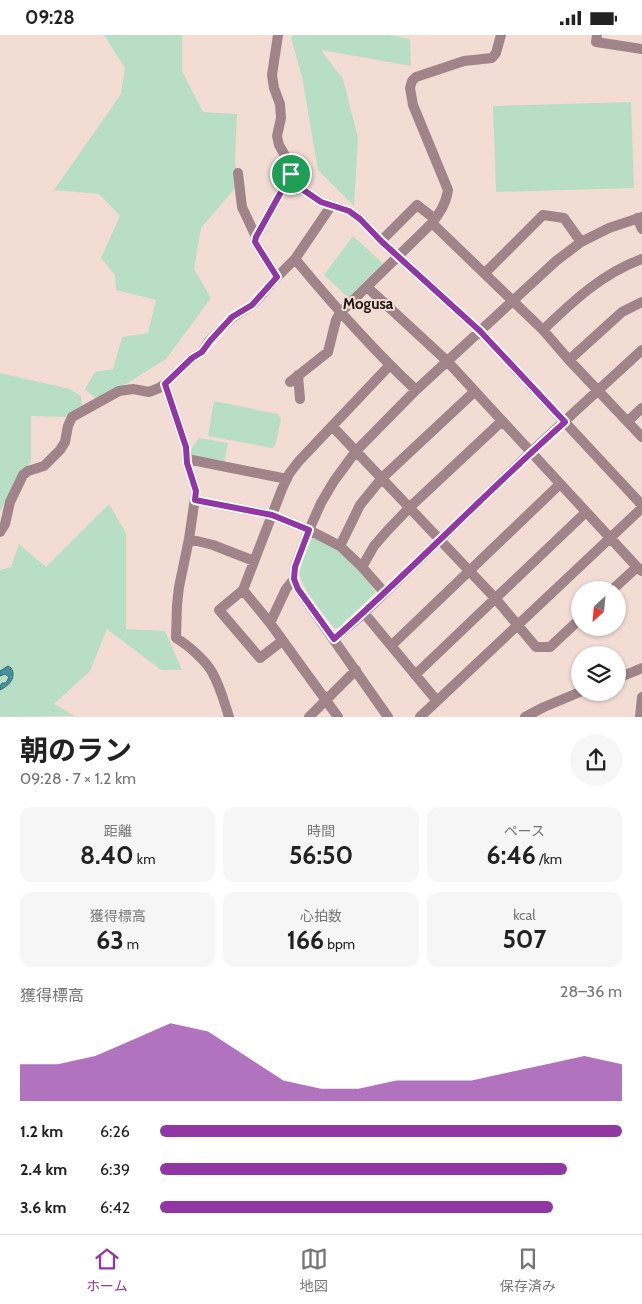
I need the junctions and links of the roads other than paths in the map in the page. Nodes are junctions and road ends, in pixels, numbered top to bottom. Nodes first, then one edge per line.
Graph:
1 (278, 35) edge
2 (501, 35) edge
3 (597, 35) edge
4 (642, 49) edge
5 (238, 173) dead end
6 (291, 174) junction
7 (332, 205) junction
8 (640, 217) edge
9 (433, 221) junction
10 (642, 229) edge
11 (256, 237) junction
12 (381, 241) junction
13 (581, 241) junction
14 (398, 257) junction
15 (295, 259) junction
16 (642, 259) edge
17 (485, 273) junction
18 (277, 277) junction
19 (367, 287) junction
20 (513, 300) junction
21 (642, 302) edge
22 (340, 313) junction
23 (543, 330) junction
24 (480, 331) junction
25 (642, 350) edge
26 (569, 360) junction
27 (447, 361) junction
28 (390, 366) junction
29 (298, 375) junction
30 (290, 382) dead end
31 (165, 384) junction
32 (416, 390) junction
33 (598, 391) junction
34 (474, 392) junction
35 (300, 399) dead end
36 (642, 409) edge
37 (502, 421) junction
38 (628, 421) junction
39 (565, 422) junction
40 (332, 426) junction
41 (642, 437) edge
42 (356, 451) junction
43 (531, 452) junction
44 (187, 459) junction
45 (382, 478) junction
46 (287, 479) junction
47 (560, 484) junction
48 (195, 500) junction
49 (410, 507) junction
50 (642, 507) edge
51 (586, 512) junction
52 (272, 515) junction
53 (309, 530) junction
54 (0, 532) edge
55 (610, 537) junction
56 (188, 539) junction
57 (440, 539) junction
58 (340, 546) junction
59 (254, 561) junction
60 (362, 567) junction
61 (640, 569) edge
62 (470, 571) junction
63 (294, 579) junction
64 (624, 581) edge
65 (243, 590) junction
66 (384, 592) junction
67 (495, 598) junction
68 (364, 613) junction
69 (270, 623) junction
70 (517, 625) junction
71 (571, 627) edge
72 (334, 639) junction
73 (282, 641) junction
74 (392, 645) junction
75 (642, 668) edge
76 (356, 671) junction
77 (415, 675) junction
78 (626, 675) edge
79 (571, 696) edge
80 (642, 697) edge
81 (326, 700) junction
82 (437, 701) junction
83 (229, 717) edge
84 (309, 717) edge
85 (338, 717) edge
86 (388, 717) edge
87 (420, 717) edge
88 (525, 717) edge
89 (640, 717) edge

1 - 6 street
2 - 9 street
3 - 4 street
5 - 11 street
6 - 7 street
6 - 11 street
7 - 12 street
7 - 15 street
8 - 10 street
8 - 13 street
9 - 12 street
9 - 14 street
9 - 17 street
11 - 18 street
12 - 14 street
13 - 17 street
13 - 20 street
14 - 19 street
14 - 24 street
15 - 18 street
15 - 22 street
16 - 23 street
17 - 20 street
18 - 31 street
19 - 22 street
19 - 27 street
20 - 23 street
20 - 24 street
21 - 26 street
22 - 28 street
22 - 29 street
23 - 26 street
24 - 27 street
24 - 39 street
25 - 33 street
26 - 33 street
27 - 32 street
27 - 34 street
28 - 32 street
28 - 40 street
29 - 30 street
29 - 35 street
31 - 44 street
31 - 54 street
32 - 42 street
33 - 38 street
33 - 39 street
34 - 37 street
34 - 45 street
36 - 38 street
37 - 43 street
37 - 49 street
38 - 41 street
39 - 43 street
39 - 50 street
40 - 42 street
40 - 46 street
42 - 45 street
42 - 53 street
43 - 47 street
43 - 57 street
44 - 46 street
44 - 48 street
45 - 49 street
45 - 58 street
46 - 52 street
47 - 51 street
47 - 62 street
48 - 52 street
48 - 56 street
49 - 57 street
49 - 60 street
50 - 55 street
51 - 55 street
51 - 67 street
52 - 53 street
52 - 59 street
53 - 58 street
53 - 63 street
55 - 61 street
55 - 70 street
56 - 59 street
56 - 83 street
57 - 62 street
57 - 66 street
58 - 60 street
59 - 65 street
60 - 66 street
61 - 64 street
62 - 67 street
62 - 74 street
63 - 69 street
63 - 72 street
65 - 69 street
65 - 73 street
66 - 68 street
67 - 70 street
67 - 77 street
68 - 72 street
68 - 74 street
69 - 73 street
70 - 71 street
70 - 82 street
72 - 76 street
73 - 81 street
74 - 77 street
75 - 78 street
76 - 81 street
76 - 86 street
77 - 82 street
79 - 88 street
80 - 89 street
81 - 84 street
81 - 85 street
82 - 87 street

